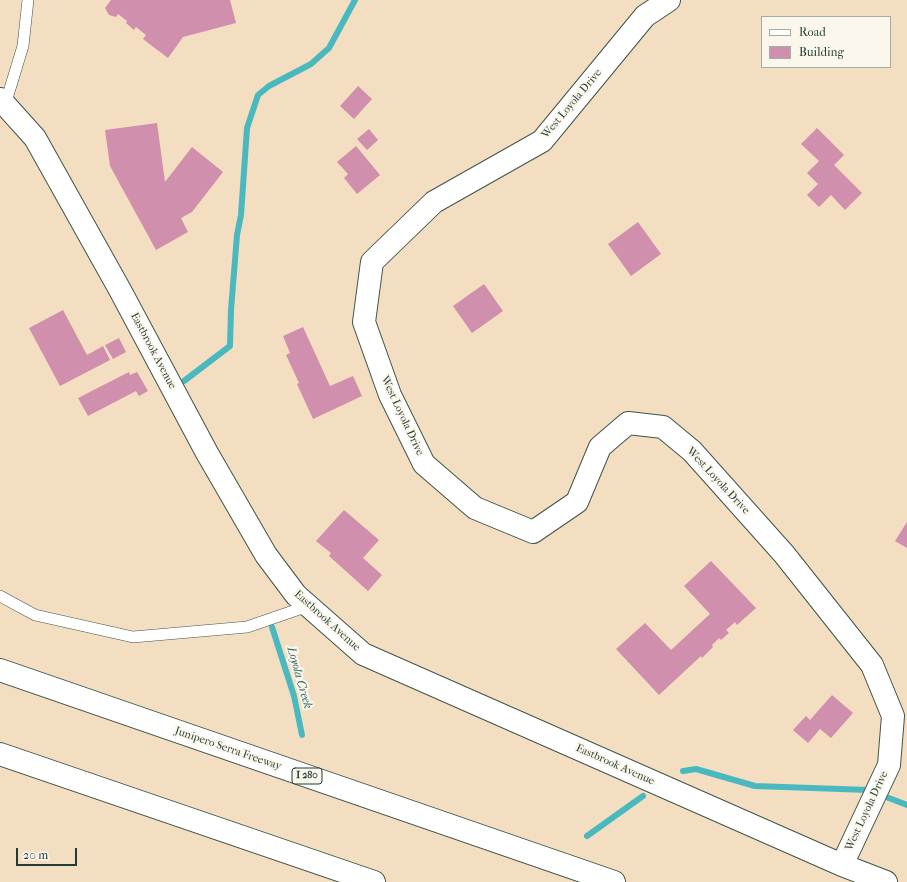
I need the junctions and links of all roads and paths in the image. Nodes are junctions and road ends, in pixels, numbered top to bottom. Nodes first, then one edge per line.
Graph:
1 (28, 0) edge
2 (669, 0) edge
3 (3, 102) edge
4 (0, 596) edge
5 (308, 606) junction
6 (0, 670) edge
7 (900, 714) edge
8 (0, 754) edge
9 (842, 865) junction
10 (374, 882) edge
11 (614, 882) edge
12 (886, 882) edge

1 - 3 lane
2 - 7 main road, West Loyola Drive
3 - 5 main road, Eastbrook Avenue
4 - 5 lane
5 - 9 main road, Eastbrook Avenue
6 - 11 main road, Junipero Serra Freeway / I 280
7 - 9 main road, West Loyola Drive
8 - 10 main road
9 - 12 main road, Eastbrook Avenue

